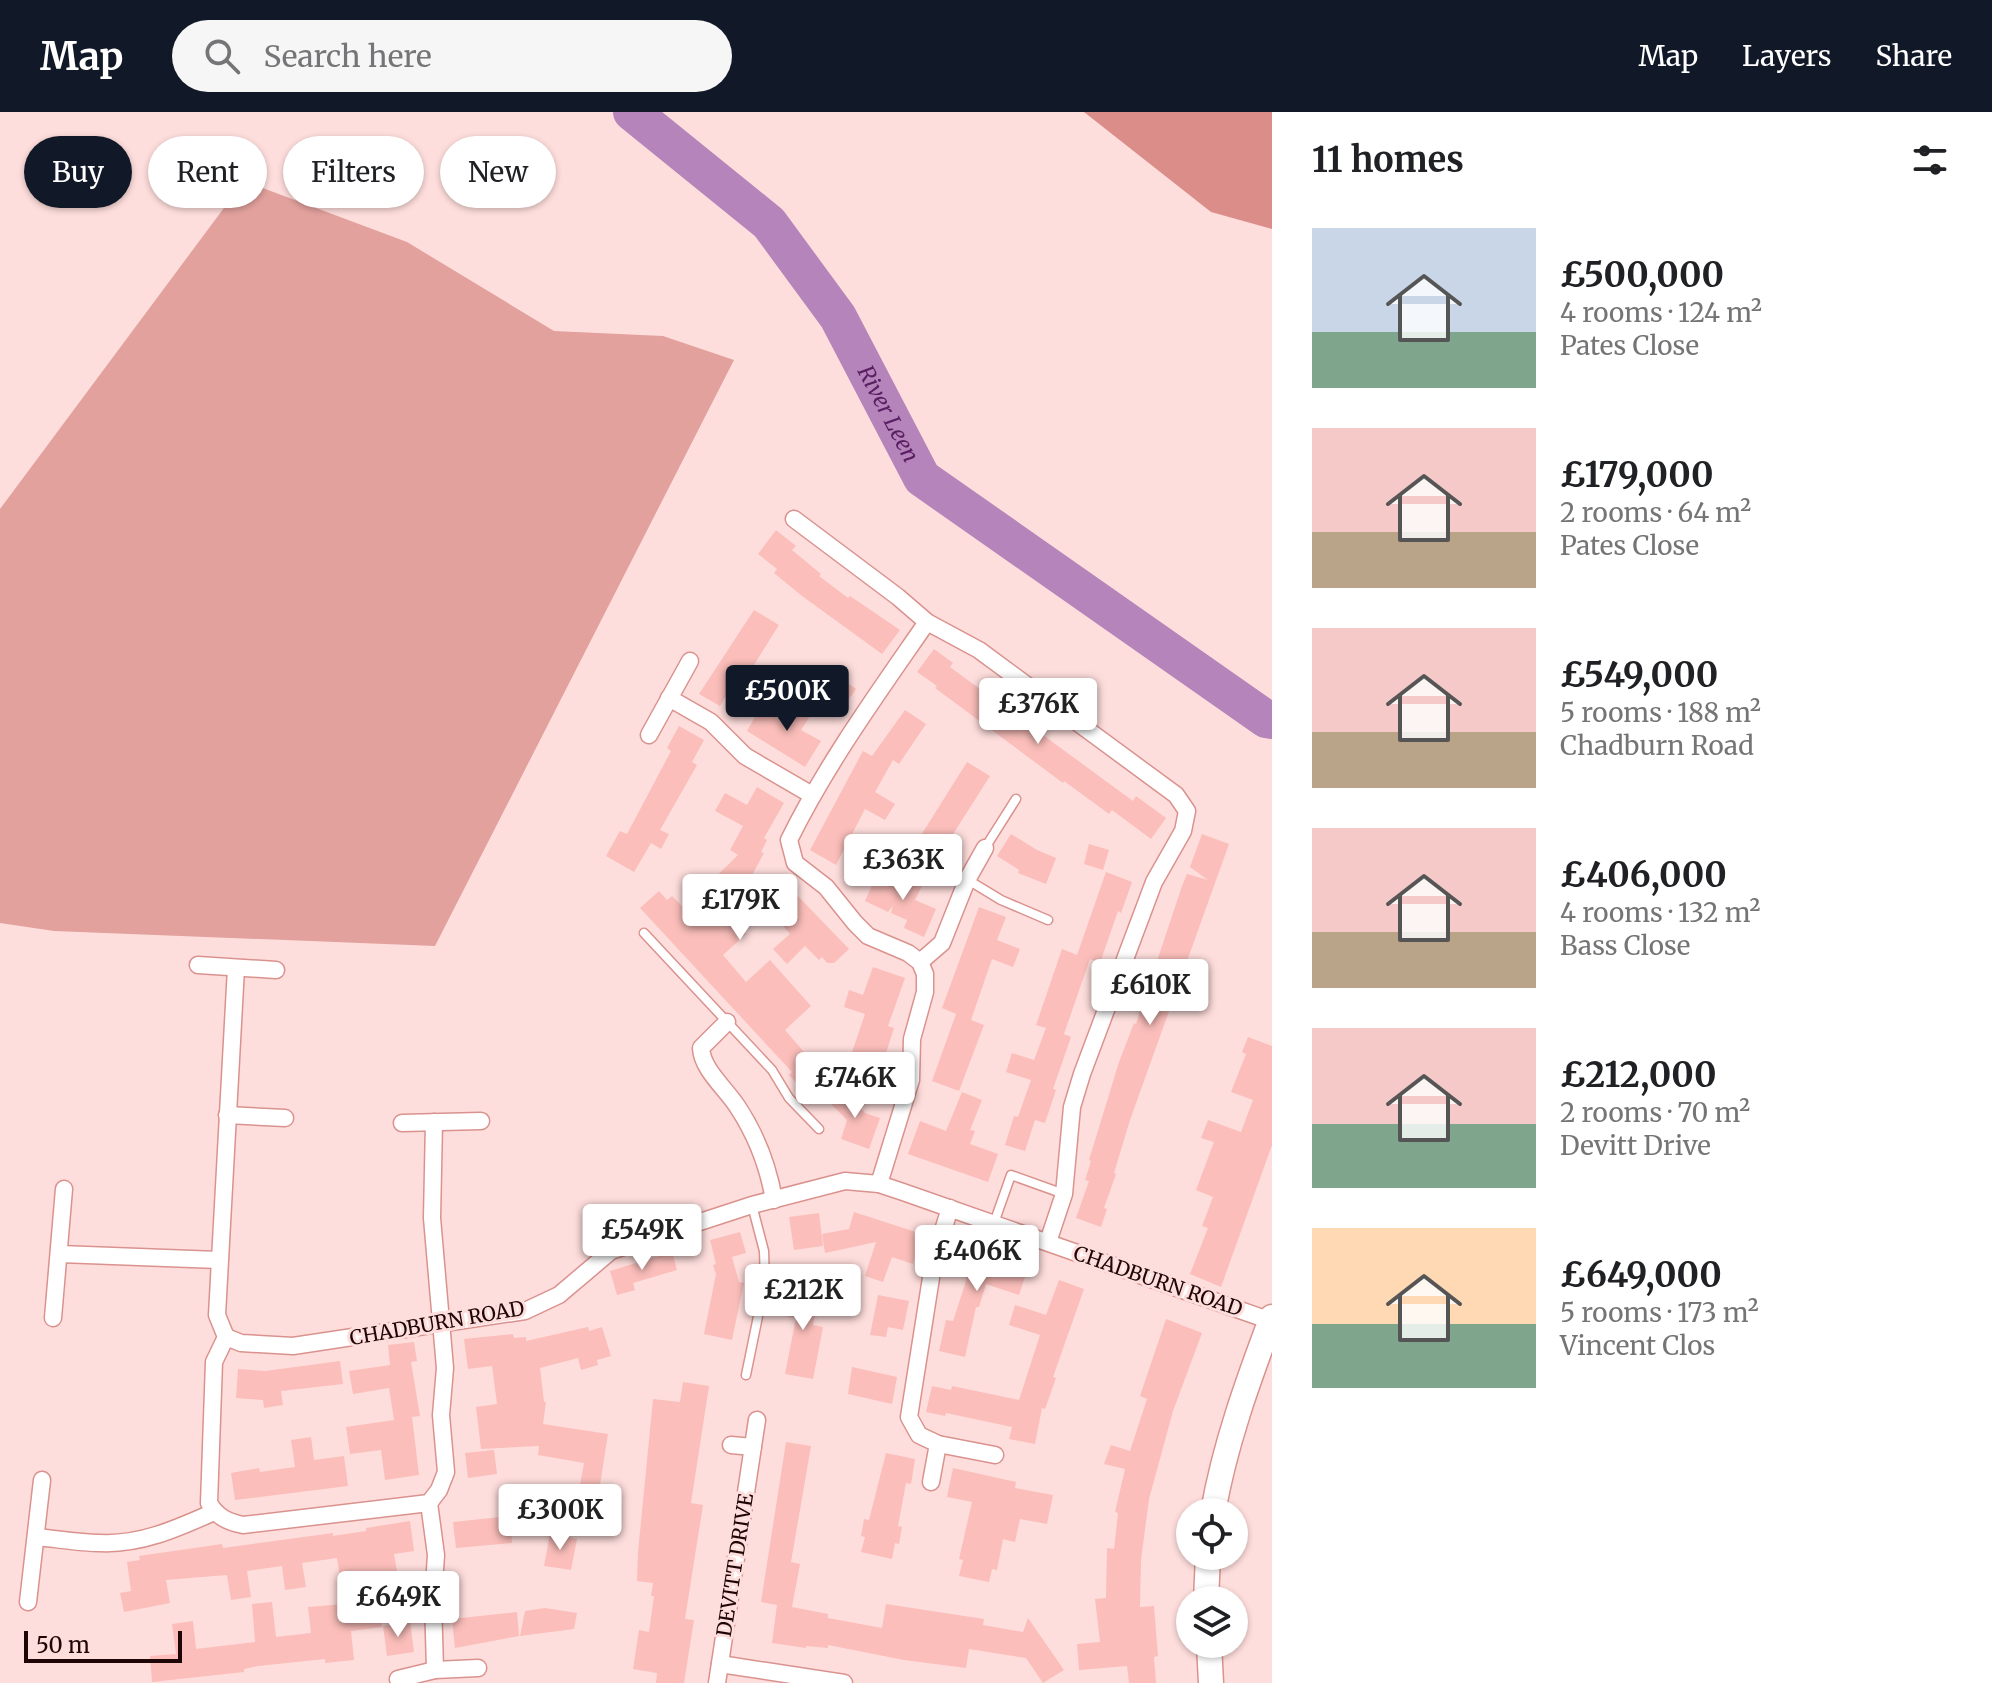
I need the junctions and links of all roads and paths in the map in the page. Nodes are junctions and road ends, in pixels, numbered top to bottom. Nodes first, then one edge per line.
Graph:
1 (794, 519) dead end
2 (927, 622) junction
3 (690, 661) dead end
4 (669, 698) junction
5 (649, 735) dead end
6 (812, 795) junction
7 (1016, 799) dead end
8 (985, 848) joint
9 (967, 880) junction
10 (1048, 920) dead end
11 (644, 933) dead end
12 (920, 962) junction
13 (198, 965) dead end
14 (236, 968) junction
15 (276, 970) dead end
16 (727, 1022) junction
17 (227, 1115) junction
18 (285, 1118) dead end
19 (481, 1121) dead end
20 (434, 1122) junction
21 (402, 1123) dead end
22 (819, 1129) dead end
23 (879, 1184) junction
24 (64, 1189) dead end
25 (1064, 1194) junction
26 (774, 1200) junction
27 (752, 1205) junction
28 (950, 1208) junction
29 (994, 1223) junction
30 (1048, 1242) junction
31 (60, 1254) junction
32 (218, 1260) junction
33 (53, 1318) dead end
34 (1271, 1319) edge
35 (440, 1326) junction
36 (226, 1337) junction
37 (746, 1375) dead end
38 (757, 1420) dead end
39 (938, 1444) junction
40 (731, 1445) dead end
41 (753, 1447) junction
42 (995, 1455) dead end
43 (42, 1480) dead end
44 (931, 1482) dead end
45 (1216, 1498) edge
46 (429, 1503) junction
47 (214, 1512) junction
48 (37, 1537) junction
49 (28, 1602) dead end
50 (1210, 1658) edge
51 (720, 1664) junction
52 (478, 1668) dead end
53 (435, 1670) junction
54 (398, 1679) dead end
55 (717, 1683) edge
56 (844, 1683) edge
57 (1211, 1683) edge

1 - 2 street
2 - 6 street
2 - 25 street
3 - 4 street
4 - 5 street
4 - 6 street
6 - 12 street
7 - 8 lane
8 - 9 street
9 - 10 lane
9 - 12 street
11 - 16 lane
12 - 23 street
13 - 14 street
14 - 15 street
14 - 17 street
16 - 22 lane
16 - 26 street
17 - 18 street
17 - 32 street
19 - 20 street
20 - 21 street
20 - 35 street
23 - 26 street, CHADBURN ROAD
23 - 28 street, CHADBURN ROAD
24 - 31 street
25 - 29 lane
25 - 30 street
26 - 27 street, CHADBURN ROAD
27 - 35 street, CHADBURN ROAD
27 - 37 lane
28 - 29 street, CHADBURN ROAD
28 - 39 street
29 - 30 street, CHADBURN ROAD
30 - 34 street, CHADBURN ROAD
31 - 32 street
31 - 33 street
32 - 36 street
34 - 45 street
35 - 36 street, CHADBURN ROAD
35 - 46 street
36 - 47 street
38 - 41 street, DEVITT DRIVE
39 - 42 street
39 - 44 street
40 - 41 street
41 - 51 street, DEVITT DRIVE
43 - 48 street
46 - 47 street
46 - 53 street
47 - 48 street
48 - 49 street
50 - 57 street
51 - 55 street, DEVITT DRIVE
51 - 56 street
52 - 53 street
53 - 54 street

